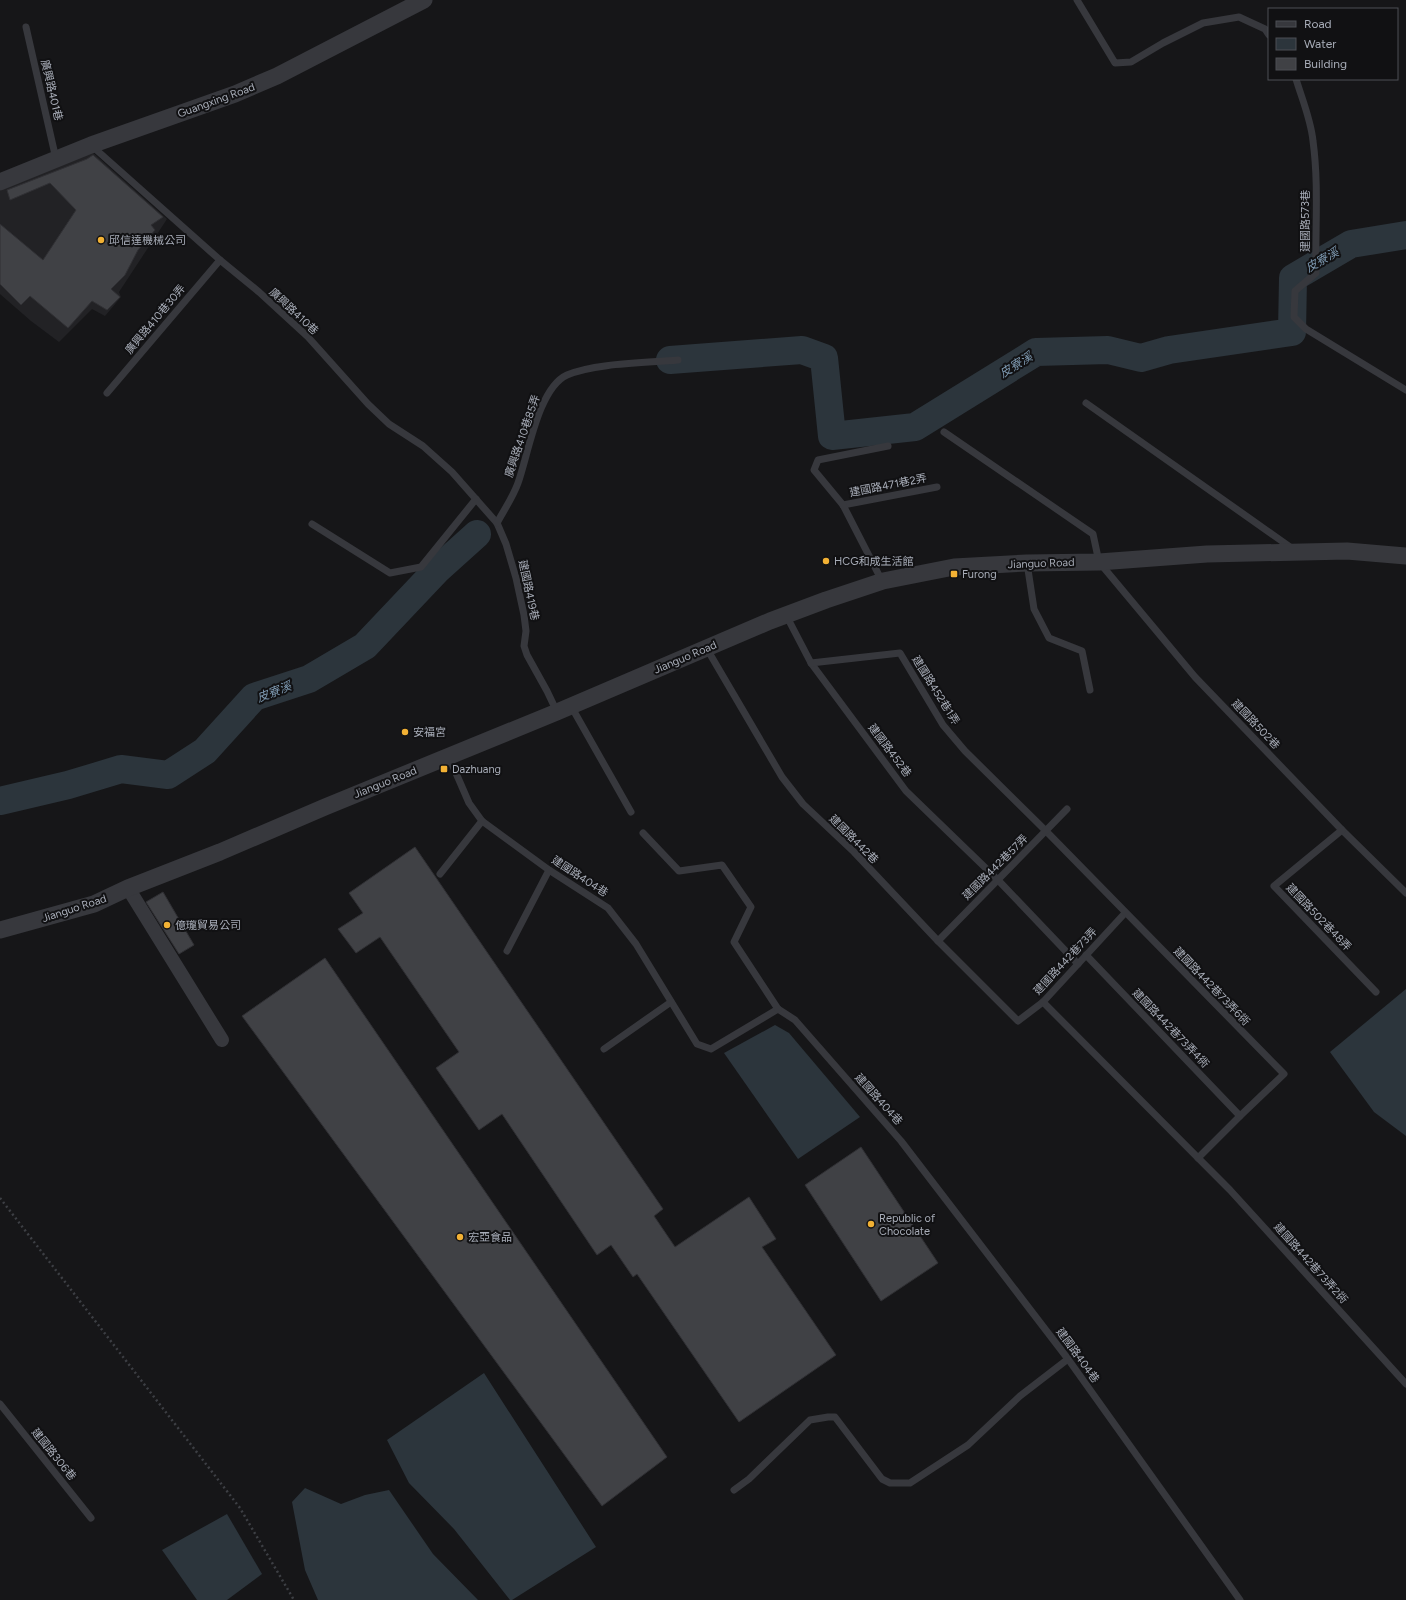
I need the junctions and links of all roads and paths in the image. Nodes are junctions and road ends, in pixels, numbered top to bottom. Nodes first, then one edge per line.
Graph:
1 (424, 0) edge
2 (1077, 0) edge
3 (26, 27) dead end
4 (1268, 34) edge
5 (1296, 80) edge
6 (91, 145) junction
7 (56, 158) junction
8 (0, 182) edge
9 (220, 260) junction
10 (678, 360) dead end
11 (1406, 390) edge
12 (107, 393) dead end
13 (1086, 403) dead end
14 (944, 432) dead end
15 (888, 446) dead end
16 (937, 487) dead end
17 (476, 499) junction
18 (843, 505) junction
19 (312, 524) dead end
20 (497, 524) junction
21 (1298, 552) junction
22 (1406, 556) edge
23 (1099, 562) junction
24 (1027, 563) junction
25 (883, 581) junction
26 (786, 615) junction
27 (706, 648) junction
28 (811, 663) junction
29 (1090, 690) dead end
30 (564, 709) junction
31 (965, 751) joint
32 (449, 756) junction
33 (1068, 809) dead end
34 (631, 812) dead end
35 (482, 821) junction
36 (1342, 830) junction
37 (1046, 831) junction
38 (643, 833) dead end
39 (549, 870) junction
40 (440, 874) dead end
41 (998, 880) junction
42 (128, 888) junction
43 (1406, 893) edge
44 (1125, 913) junction
45 (0, 930) edge
46 (938, 941) junction
47 (507, 951) dead end
48 (1086, 955) junction
49 (1078, 964) junction
50 (1376, 992) dead end
51 (671, 1002) junction
52 (1043, 1002) junction
53 (778, 1009) junction
54 (1018, 1021) joint
55 (222, 1040) dead end
56 (604, 1049) dead end
57 (1240, 1116) junction
58 (1198, 1158) junction
59 (0, 1198) edge
60 (1068, 1359) junction
61 (1406, 1384) edge
62 (0, 1404) edge
63 (734, 1490) dead end
64 (91, 1518) dead end
65 (294, 1600) edge
66 (1240, 1600) edge

1 - 6 street, Guangxing Road
2 - 4 lane
3 - 7 lane, 廣興路401巷
5 - 11 lane, 建國路573巷
6 - 7 street, Guangxing Road
6 - 9 lane, 廣興路410巷
7 - 8 street, Guangxing Road
9 - 12 lane, 廣興路410巷30弄
9 - 17 lane, 廣興路410巷
10 - 20 lane, 廣興路410巷85弄
13 - 21 lane
14 - 23 lane
15 - 18 lane
16 - 18 lane, 建國路471巷2弄
17 - 19 lane
17 - 20 lane, 建國路419巷
18 - 25 lane
20 - 30 lane, 建國路419巷
21 - 22 street, Jianguo Road
21 - 23 street, Jianguo Road
23 - 24 street, Jianguo Road
23 - 36 lane, 建國路502巷
24 - 25 street, Jianguo Road
24 - 29 lane
25 - 26 street, Jianguo Road
26 - 27 street, Jianguo Road
26 - 28 lane, 建國路452巷
27 - 30 street, Jianguo Road
27 - 46 lane, 建國路442巷
28 - 31 lane, 建國路452巷1弄
28 - 41 lane, 建國路452巷
30 - 32 street, Jianguo Road
30 - 34 lane, 建國路419巷
31 - 37 lane, 建國路442巷73弄6衖
32 - 35 lane, 建國路404巷
32 - 42 street, Jianguo Road
33 - 37 lane, 建國路442巷57弄
35 - 39 lane, 建國路404巷
35 - 40 lane
36 - 43 lane, 建國路502巷
36 - 50 lane, 建國路502巷48弄
37 - 41 lane, 建國路442巷57弄
37 - 44 lane, 建國路442巷73弄6衖
38 - 53 lane
39 - 47 lane
39 - 51 lane, 建國路404巷
41 - 46 lane, 建國路442巷57弄
41 - 49 lane, 建國路452巷
42 - 45 street, Jianguo Road
42 - 55 street
44 - 48 lane, 建國路442巷73弄
44 - 57 lane, 建國路442巷73弄6衖
46 - 54 lane, 建國路442巷
48 - 49 lane, 建國路442巷73弄
48 - 57 lane, 建國路442巷73弄4衖
49 - 52 lane, 建國路442巷73弄
51 - 53 lane, 建國路404巷
51 - 56 lane
52 - 54 lane, 建國路442巷73弄
52 - 58 lane, 建國路442巷73弄2衖
53 - 60 lane, 建國路404巷
57 - 58 lane
58 - 61 lane, 建國路442巷73弄2衖
59 - 65 path
60 - 63 lane
60 - 66 lane, 建國路404巷
62 - 64 lane, 建國路306巷

